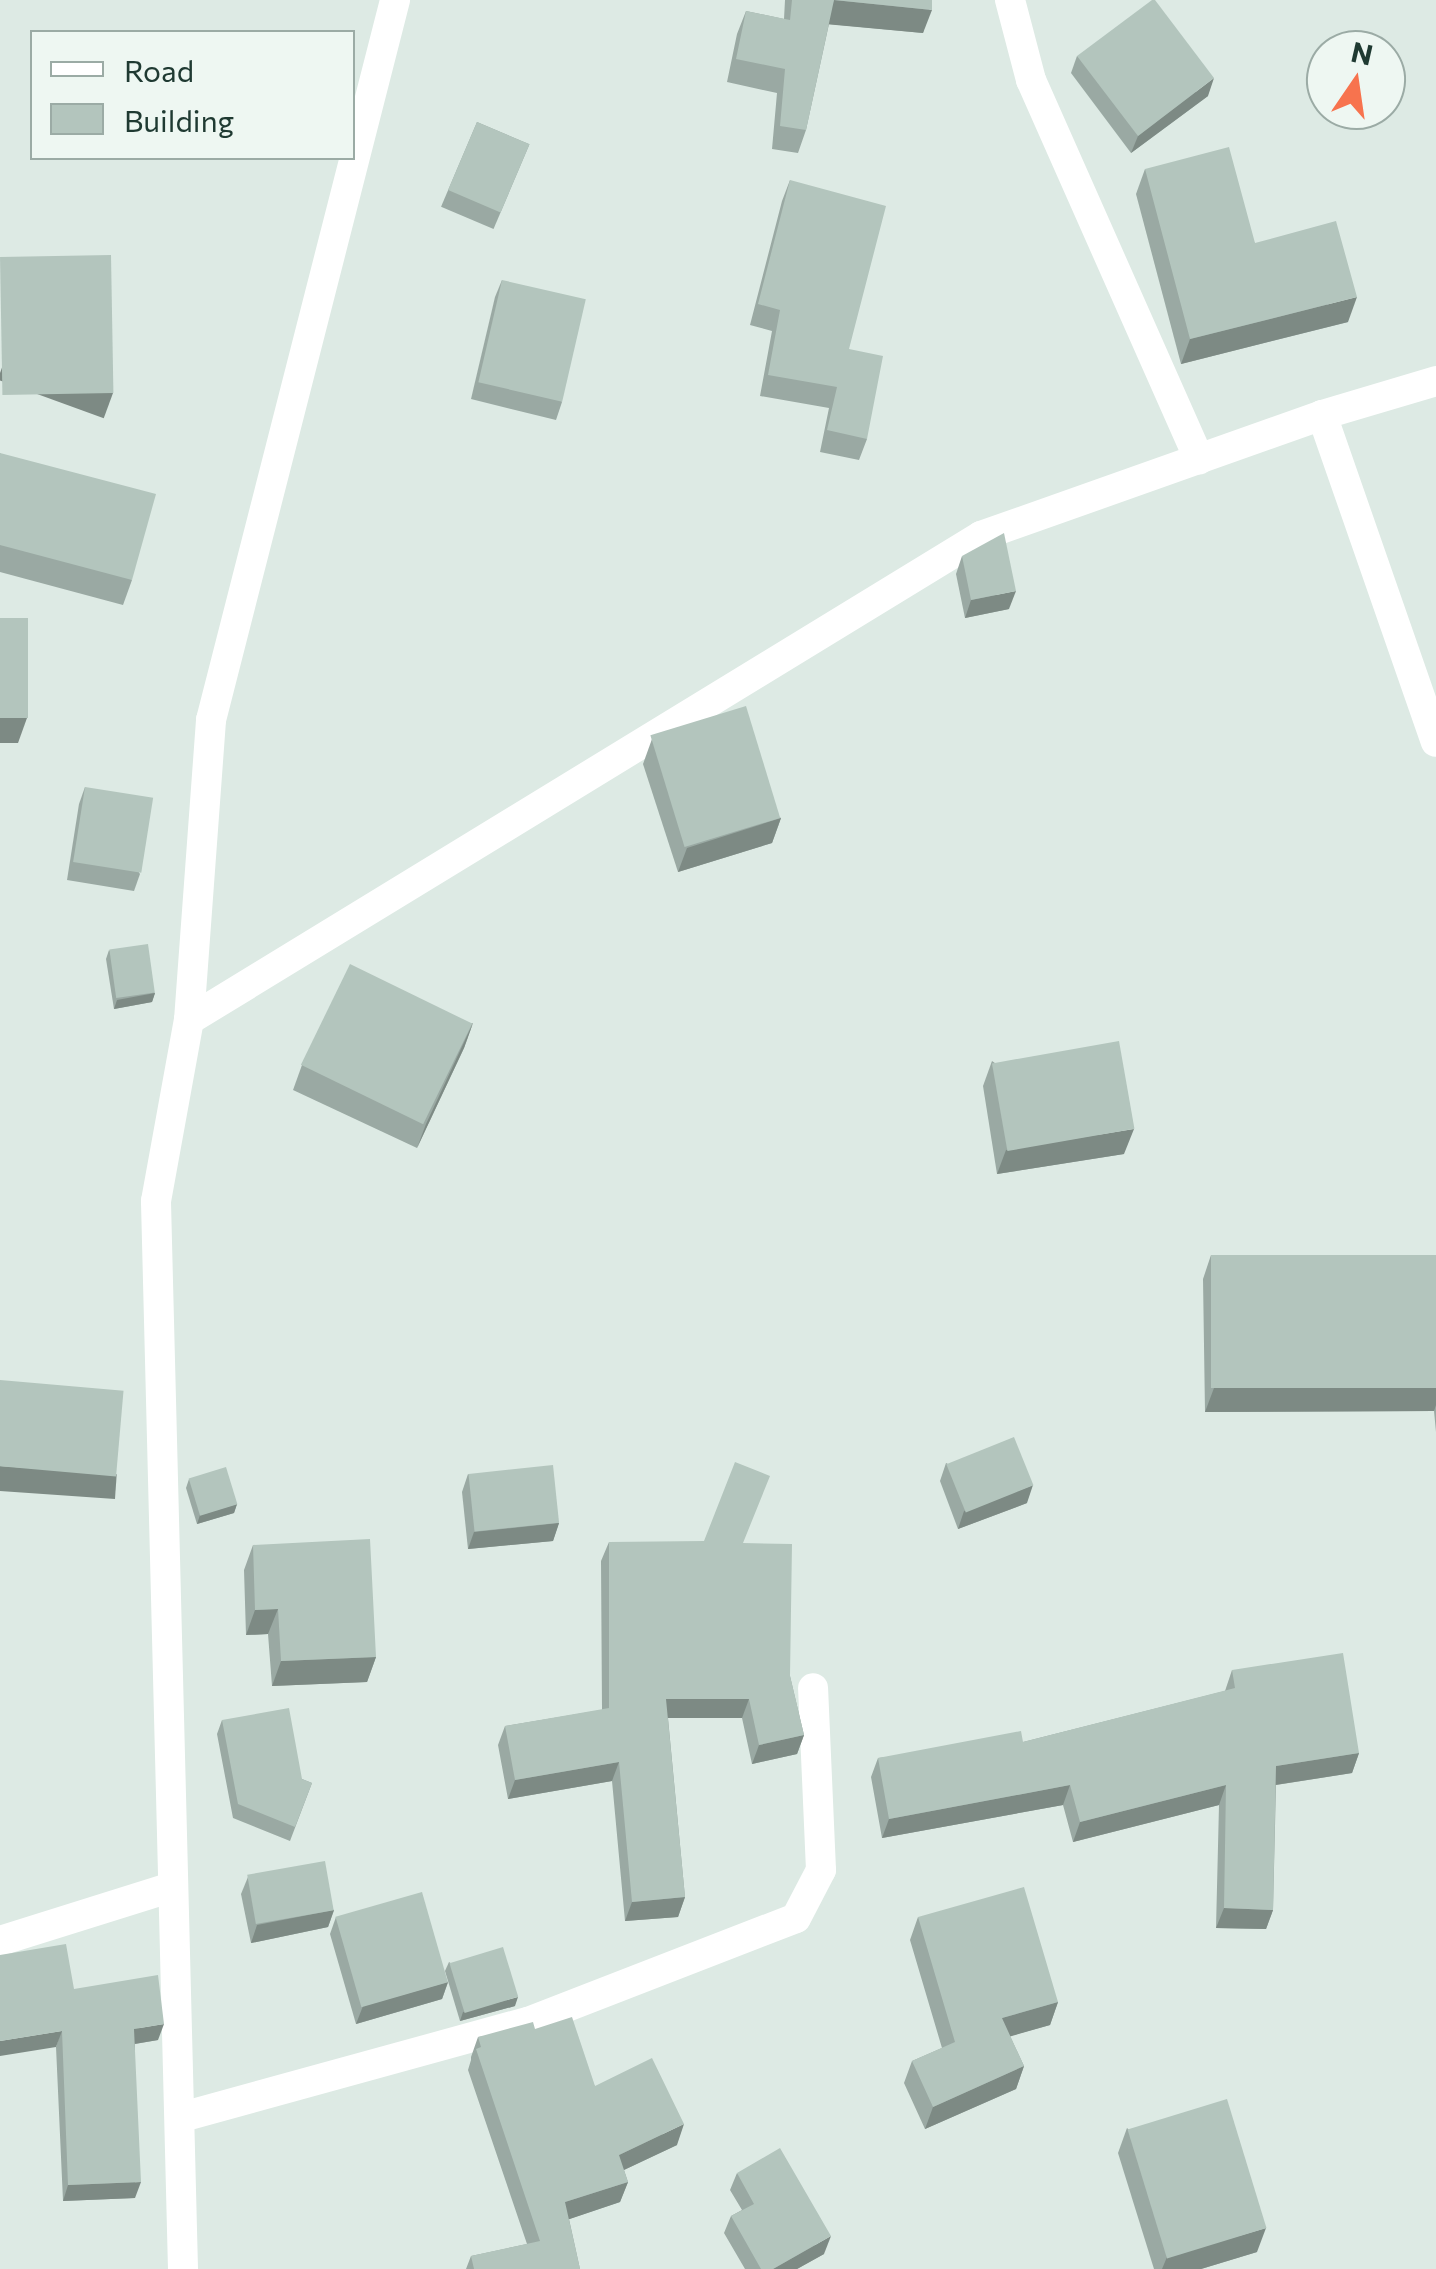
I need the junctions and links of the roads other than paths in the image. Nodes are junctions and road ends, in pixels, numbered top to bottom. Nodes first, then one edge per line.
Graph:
1 (395, 0) edge
2 (1010, 0) edge
3 (355, 156) edge
4 (354, 160) edge
5 (1436, 381) edge
6 (1322, 414) junction
7 (1199, 458) junction
8 (1436, 742) edge
9 (189, 1020) junction
10 (813, 1688) dead end
11 (172, 1886) junction
12 (0, 1941) edge
13 (182, 2117) junction
14 (183, 2269) edge

1 - 3 street
2 - 7 street
4 - 9 street
5 - 6 street
6 - 7 street
6 - 8 street
7 - 9 street
9 - 11 street
10 - 13 street
11 - 12 street
11 - 13 street
13 - 14 street

